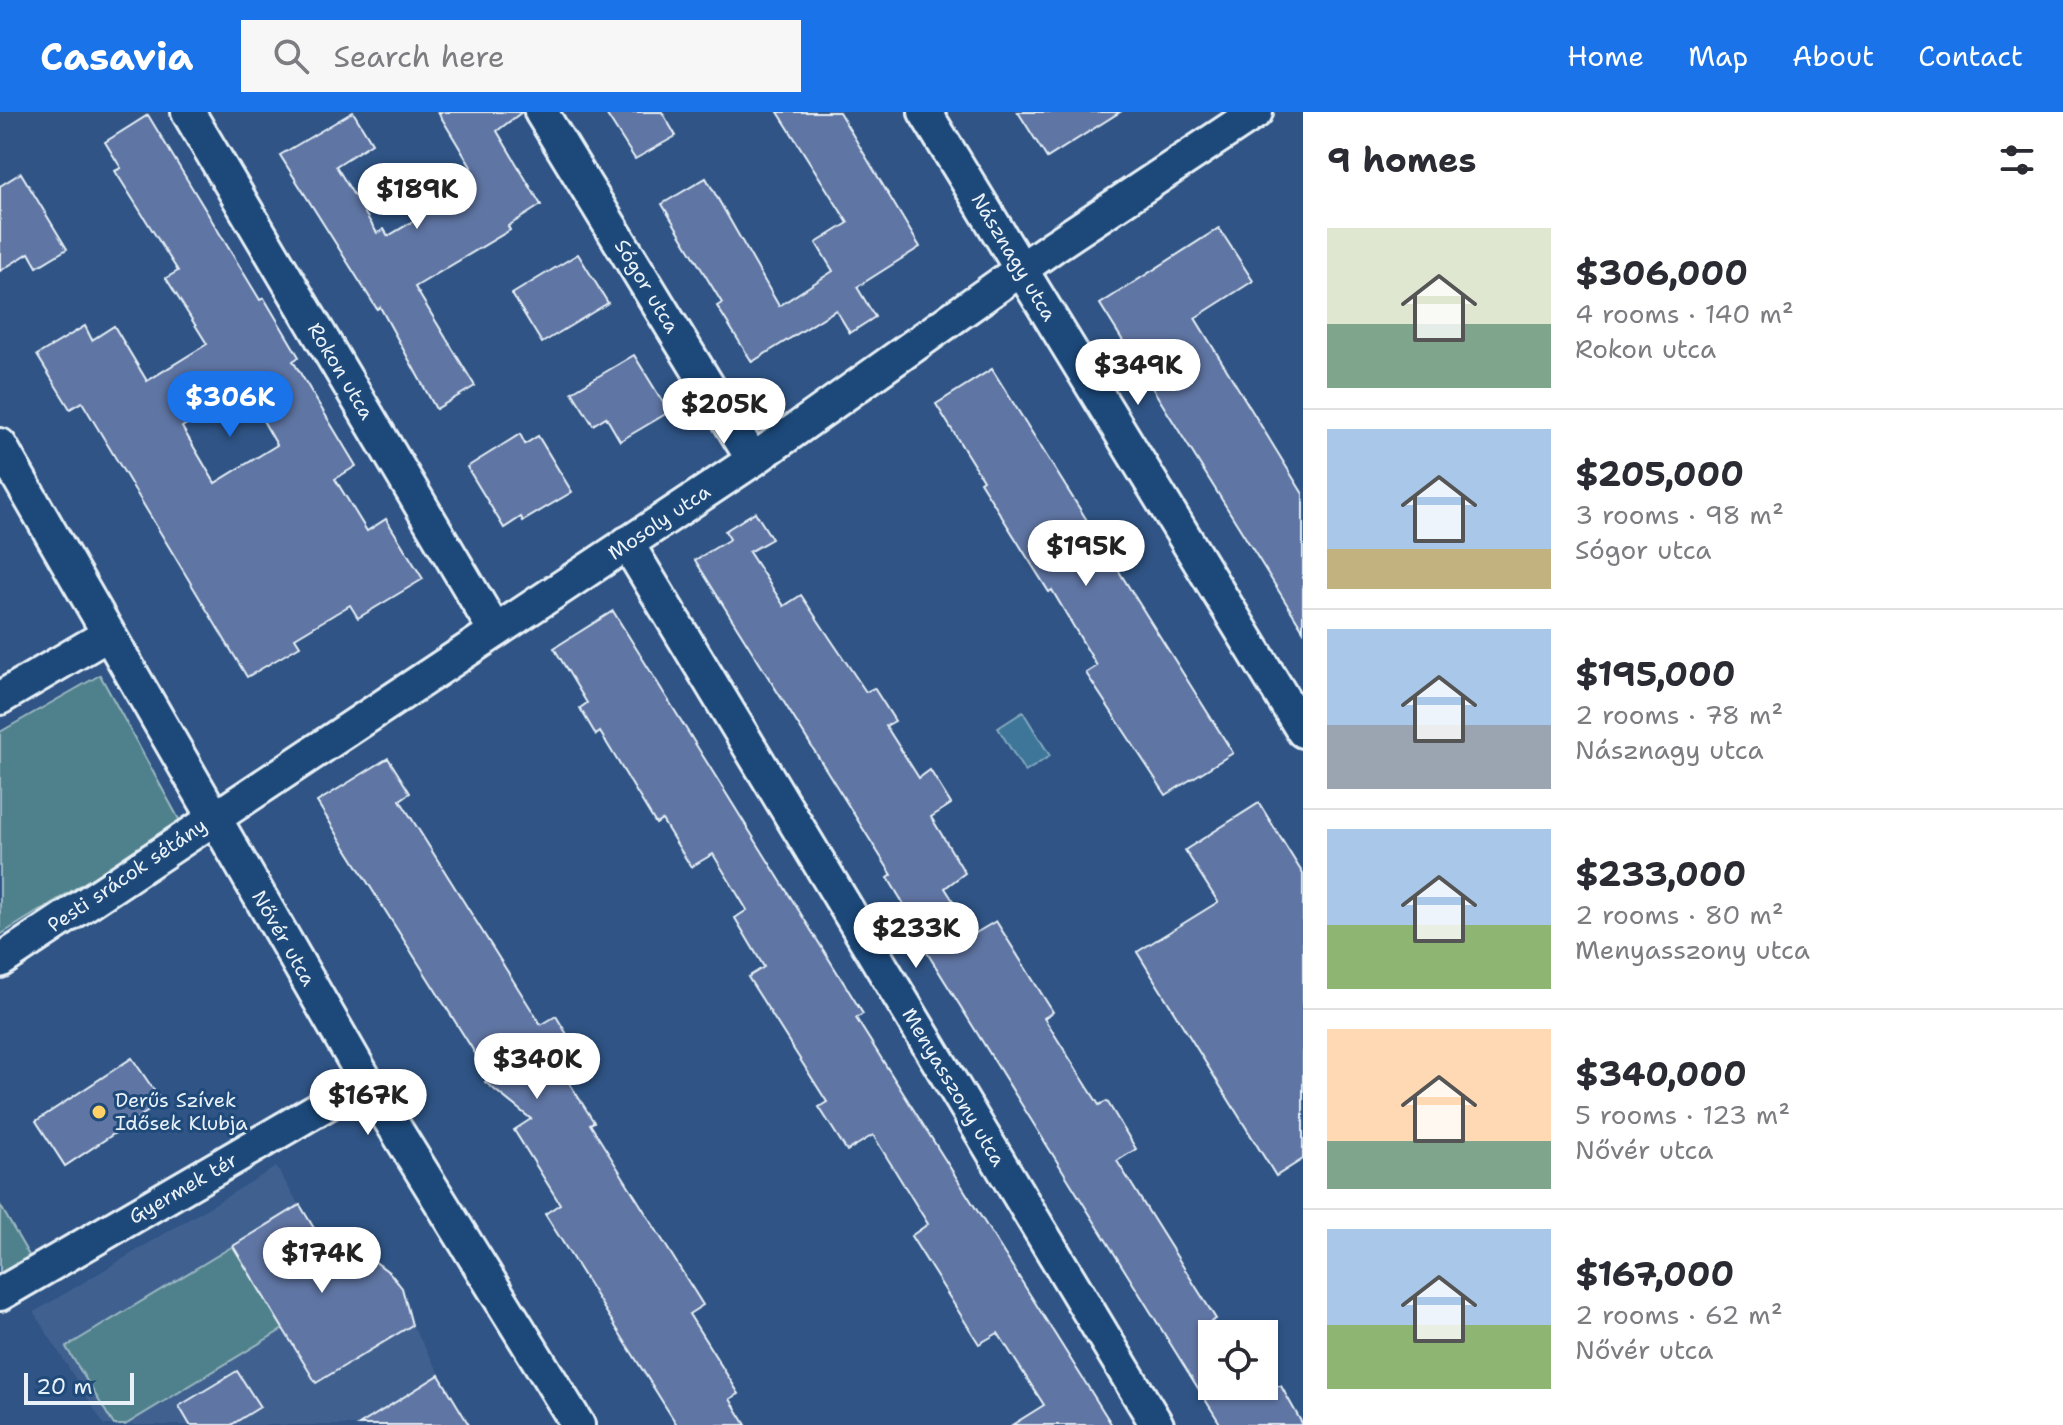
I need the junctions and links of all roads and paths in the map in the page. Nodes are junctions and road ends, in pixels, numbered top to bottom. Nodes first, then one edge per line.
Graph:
1 (188, 112) edge
2 (541, 112) edge
3 (925, 112) edge
4 (1256, 112) edge
5 (1022, 270) junction
6 (0, 445) edge
7 (753, 460) junction
8 (627, 543) junction
9 (495, 631) junction
10 (107, 635) junction
11 (0, 698) edge
12 (1303, 731) edge
13 (215, 816) junction
14 (0, 961) edge
15 (366, 1081) junction
16 (0, 1294) edge
17 (578, 1425) edge
18 (1157, 1425) edge

1 - 9 street, Rokon utca
2 - 7 street, Sógor utca
3 - 5 street, Násznagy utca
4 - 5 street, Mosoly utca
5 - 7 street, Mosoly utca
5 - 12 street, Násznagy utca
6 - 10 street, Nővér utca
7 - 8 street, Mosoly utca
8 - 9 street, Mosoly utca
8 - 18 street, Menyasszony utca
9 - 13 street, Mosoly utca
10 - 11 street
10 - 13 street, Nővér utca
13 - 14 street, Pesti srácok sétány
13 - 15 street, Nővér utca
15 - 16 street, Gyermek tér
15 - 17 street, Nővér utca

